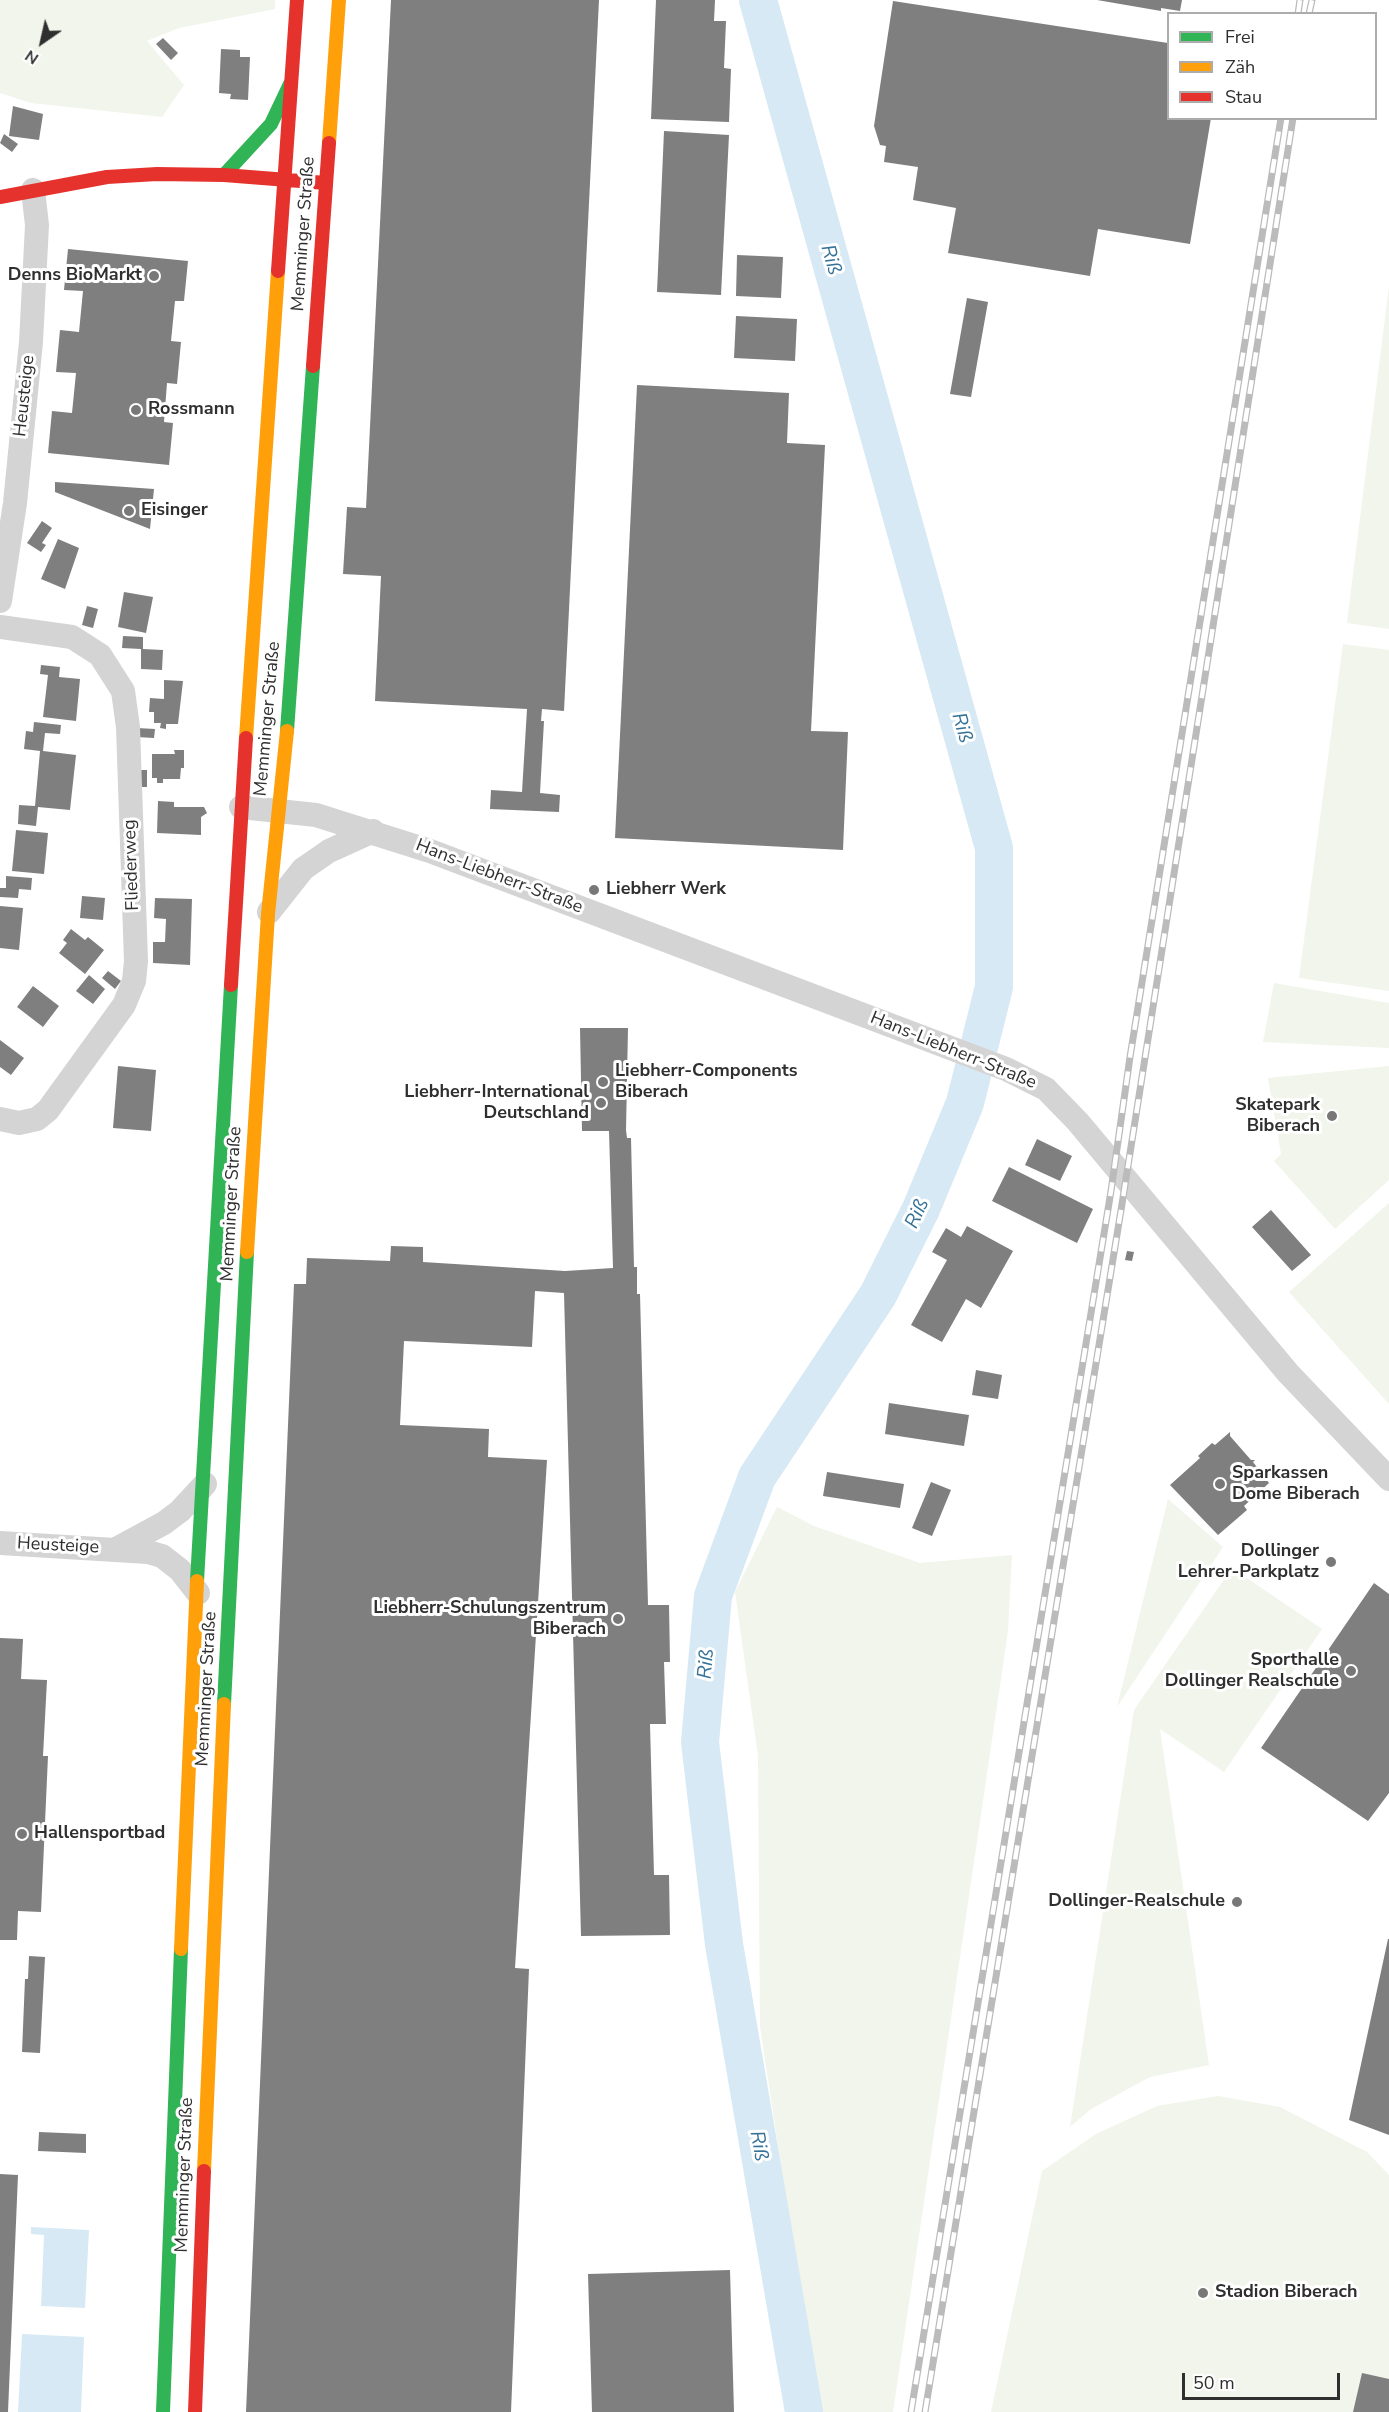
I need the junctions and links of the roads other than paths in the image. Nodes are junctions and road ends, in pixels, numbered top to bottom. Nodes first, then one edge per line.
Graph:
1 (297, 0) edge
2 (339, 0) edge
3 (290, 84) junction
4 (224, 175) junction
5 (284, 180) junction
6 (326, 183) junction
7 (33, 190) junction
8 (0, 197) edge
9 (0, 602) edge
10 (0, 627) edge
11 (241, 807) junction
12 (279, 811) junction
13 (374, 831) junction
14 (268, 914) junction
15 (0, 1119) edge
16 (1389, 1479) edge
17 (205, 1484) junction
18 (0, 1543) edge
19 (117, 1549) junction
20 (198, 1593) junction
21 (162, 2412) edge
22 (195, 2412) edge

1 - 3 main road, Memminger Straße
2 - 6 main road, Memminger Straße
3 - 4 main road
3 - 5 main road, Memminger Straße
4 - 5 main road
4 - 7 main road
5 - 6 main road
5 - 11 main road, Memminger Straße
6 - 12 main road, Memminger Straße
7 - 8 main road
7 - 9 street, Heusteige
10 - 15 street, Fliederweg
11 - 12 street, Hans-Liebherr-Straße
11 - 17 main road, Memminger Straße
12 - 13 street, Hans-Liebherr-Straße
12 - 14 main road, Memminger Straße
13 - 14 street
13 - 16 street, Hans-Liebherr-Straße
14 - 22 main road, Memminger Straße
17 - 19 street, Heusteige
17 - 20 main road, Memminger Straße
18 - 19 street, Heusteige
19 - 20 street, Heusteige
20 - 21 main road, Memminger Straße

